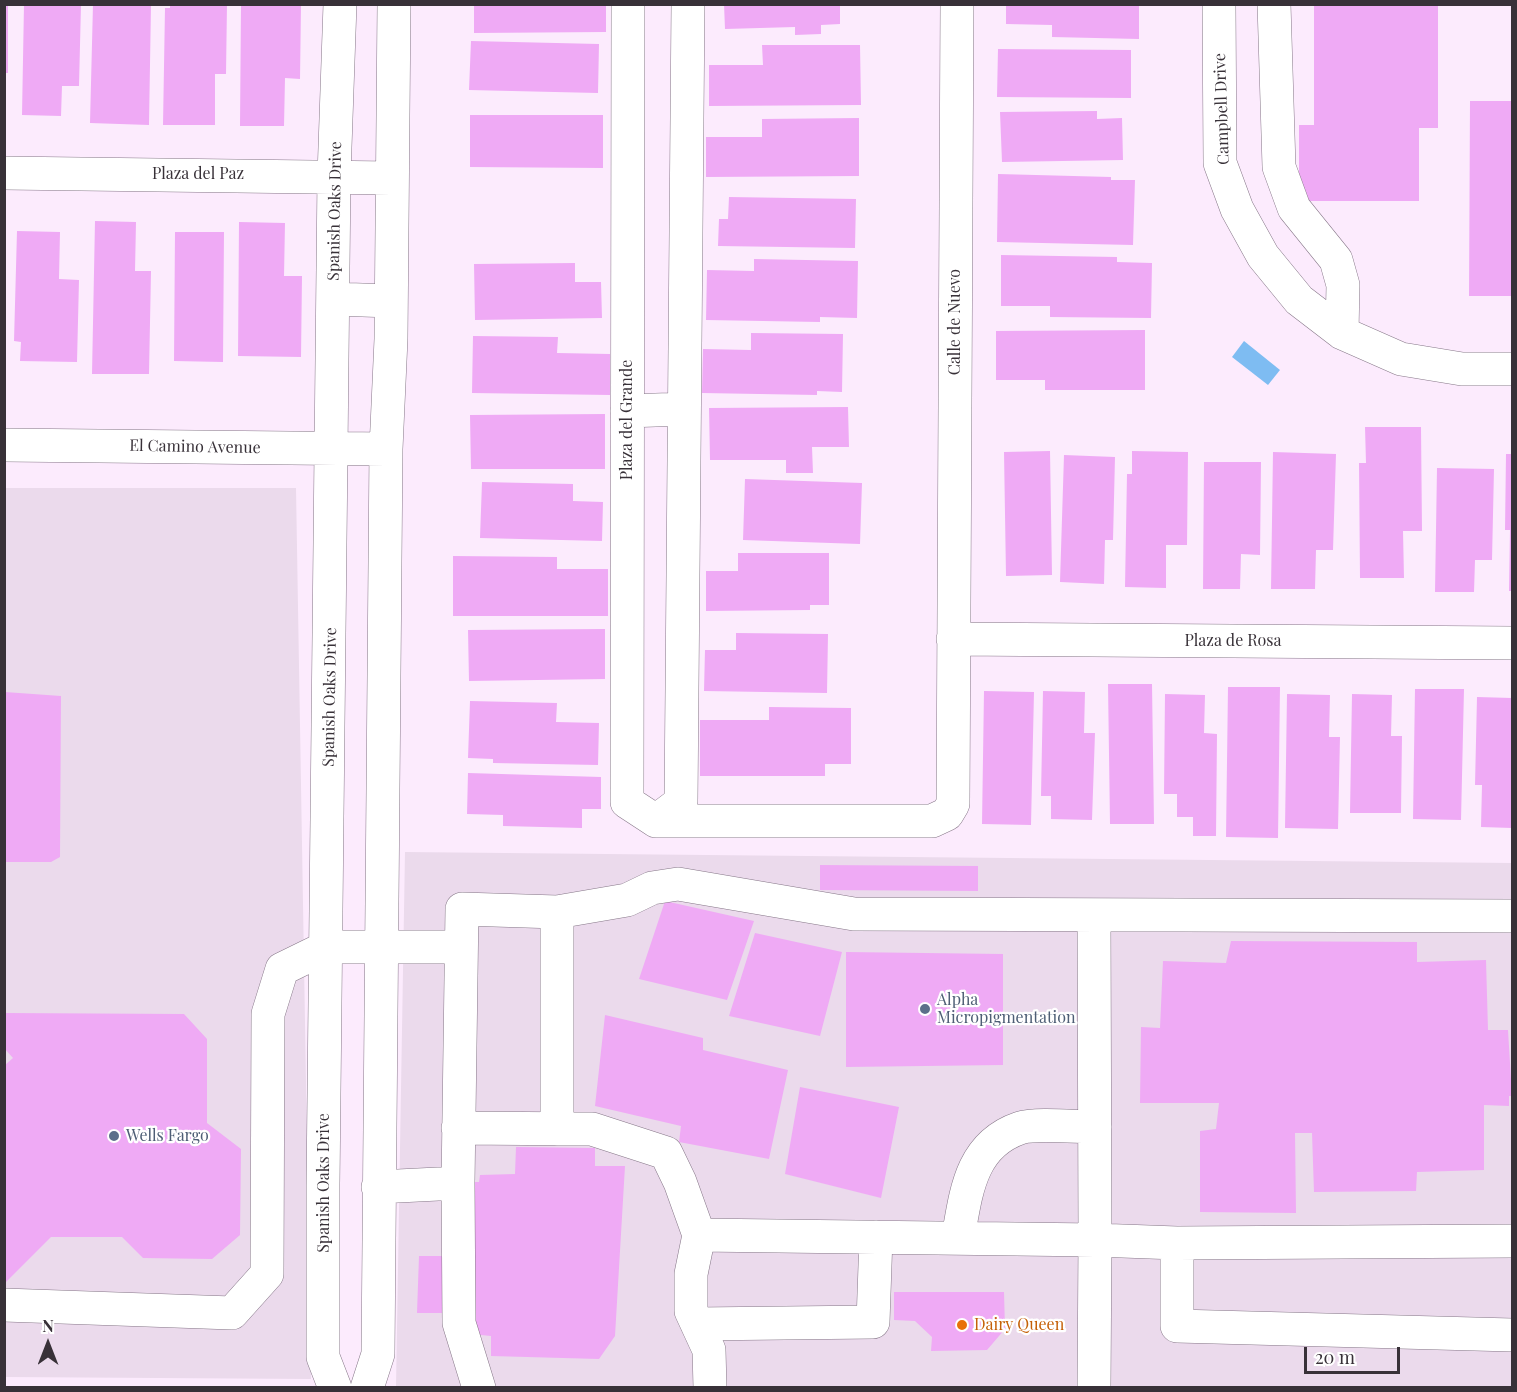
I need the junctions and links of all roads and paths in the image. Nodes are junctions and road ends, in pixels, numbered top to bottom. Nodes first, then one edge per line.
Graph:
1 (340, 4) edge
2 (394, 4) edge
3 (628, 4) edge
4 (688, 4) edge
5 (957, 4) edge
6 (1219, 4) edge
7 (1274, 4) edge
8 (4, 173) edge
9 (334, 176) junction
10 (391, 178) junction
11 (334, 299) junction
12 (391, 301) junction
13 (1342, 333) junction
14 (1512, 369) edge
15 (684, 408) junction
16 (627, 411) junction
17 (4, 445) edge
18 (333, 448) junction
19 (386, 449) junction
20 (953, 639) junction
21 (1512, 643) edge
22 (657, 829) junction
23 (557, 912) junction
24 (1094, 915) junction
25 (1512, 916) edge
26 (327, 947) junction
27 (382, 947) junction
28 (460, 947) junction
29 (1095, 1127) junction
30 (458, 1128) junction
31 (557, 1129) junction
32 (458, 1183) junction
33 (378, 1187) junction
34 (699, 1235) junction
35 (876, 1237) junction
36 (958, 1238) junction
37 (1095, 1240) junction
38 (1512, 1241) edge
39 (1177, 1243) junction
40 (4, 1305) edge
41 (697, 1324) junction
42 (1512, 1335) edge
43 (335, 1388) edge
44 (367, 1388) edge
45 (479, 1388) edge
46 (710, 1388) edge
47 (1094, 1388) edge

1 - 9 street, Spanish Oaks Drive
2 - 10 street
3 - 16 street, Plaza del Grande
4 - 15 street
5 - 20 street, Calle de Nuevo
6 - 13 street, Campbell Drive
7 - 13 street
8 - 9 street, Plaza del Paz
9 - 10 street, Plaza del Paz
9 - 11 street, Spanish Oaks Drive
10 - 12 street
11 - 12 street
11 - 18 street, Spanish Oaks Drive
12 - 19 street
13 - 14 street
15 - 16 street
15 - 22 street
16 - 22 street, Plaza del Grande
17 - 18 street, El Camino Avenue
18 - 19 street, El Camino Avenue
18 - 26 street, Spanish Oaks Drive
19 - 27 street
20 - 21 street, Plaza de Rosa
20 - 22 street, Calle de Nuevo
23 - 24 street
23 - 28 street
23 - 31 street
24 - 25 street
24 - 29 street
26 - 27 street
26 - 40 street
26 - 43 street, Spanish Oaks Drive
27 - 28 street
27 - 33 street
28 - 30 street
29 - 36 street
29 - 37 street
30 - 31 street
30 - 32 street
31 - 34 street
32 - 33 street
32 - 45 street
33 - 44 street
34 - 35 street
34 - 41 street
35 - 36 street
35 - 41 street
36 - 37 street
37 - 39 street
37 - 47 street
38 - 39 street
39 - 42 street
41 - 46 street

